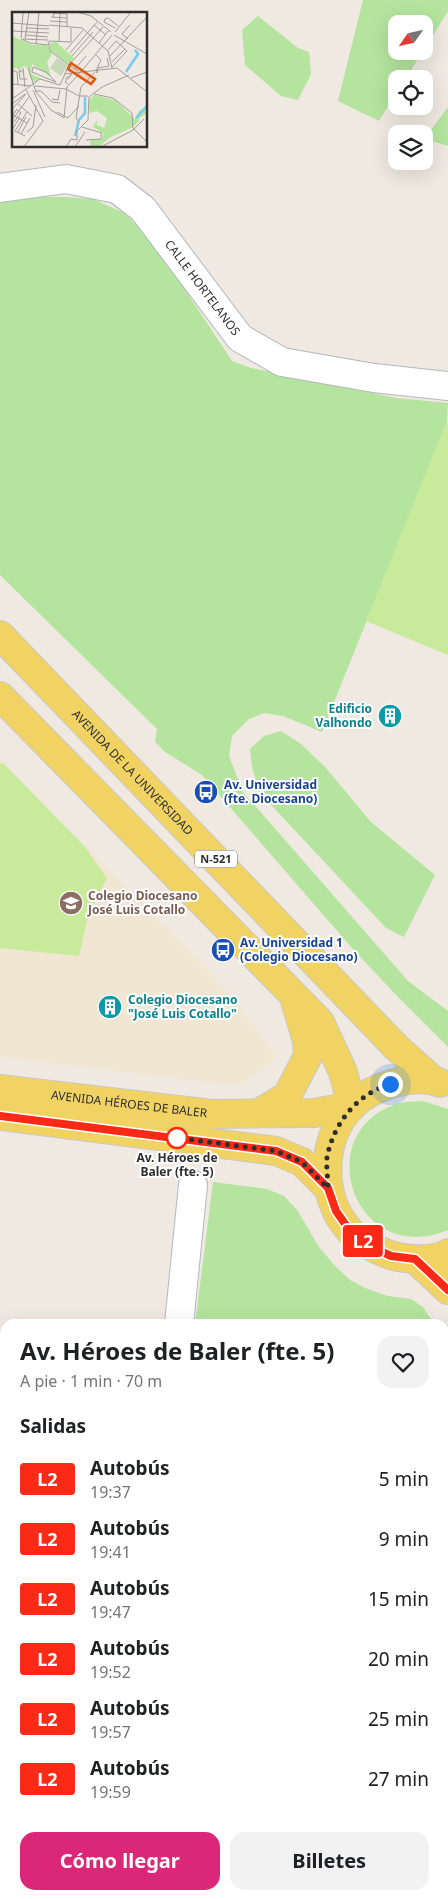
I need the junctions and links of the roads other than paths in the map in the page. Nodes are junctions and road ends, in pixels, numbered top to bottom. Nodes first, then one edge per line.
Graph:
1 (0, 188) edge
2 (448, 386) edge
3 (0, 635) edge
4 (0, 696) edge
5 (292, 993) junction
6 (441, 1084) edge
7 (0, 1089) edge
8 (352, 1106) junction
9 (260, 1113) junction
10 (0, 1116) edge
11 (193, 1185) dead end
12 (328, 1188) junction
13 (448, 1253) edge
14 (415, 1259) junction
15 (448, 1290) edge
16 (180, 1319) edge

1 - 2 street, CALLE HORTELANOS
3 - 6 main road, AVENIDA DE LA UNIVERSIDAD / N-521
4 - 5 main road, N-521
5 - 8 main road, N-521
5 - 9 main road
6 - 8 main road
7 - 9 main road, AVENIDA HÉROES DE BALER
8 - 9 main road, AVENIDA HÉROES DE BALER
8 - 12 main road
10 - 12 main road
11 - 16 street
12 - 14 main road
13 - 14 main road
14 - 15 main road

